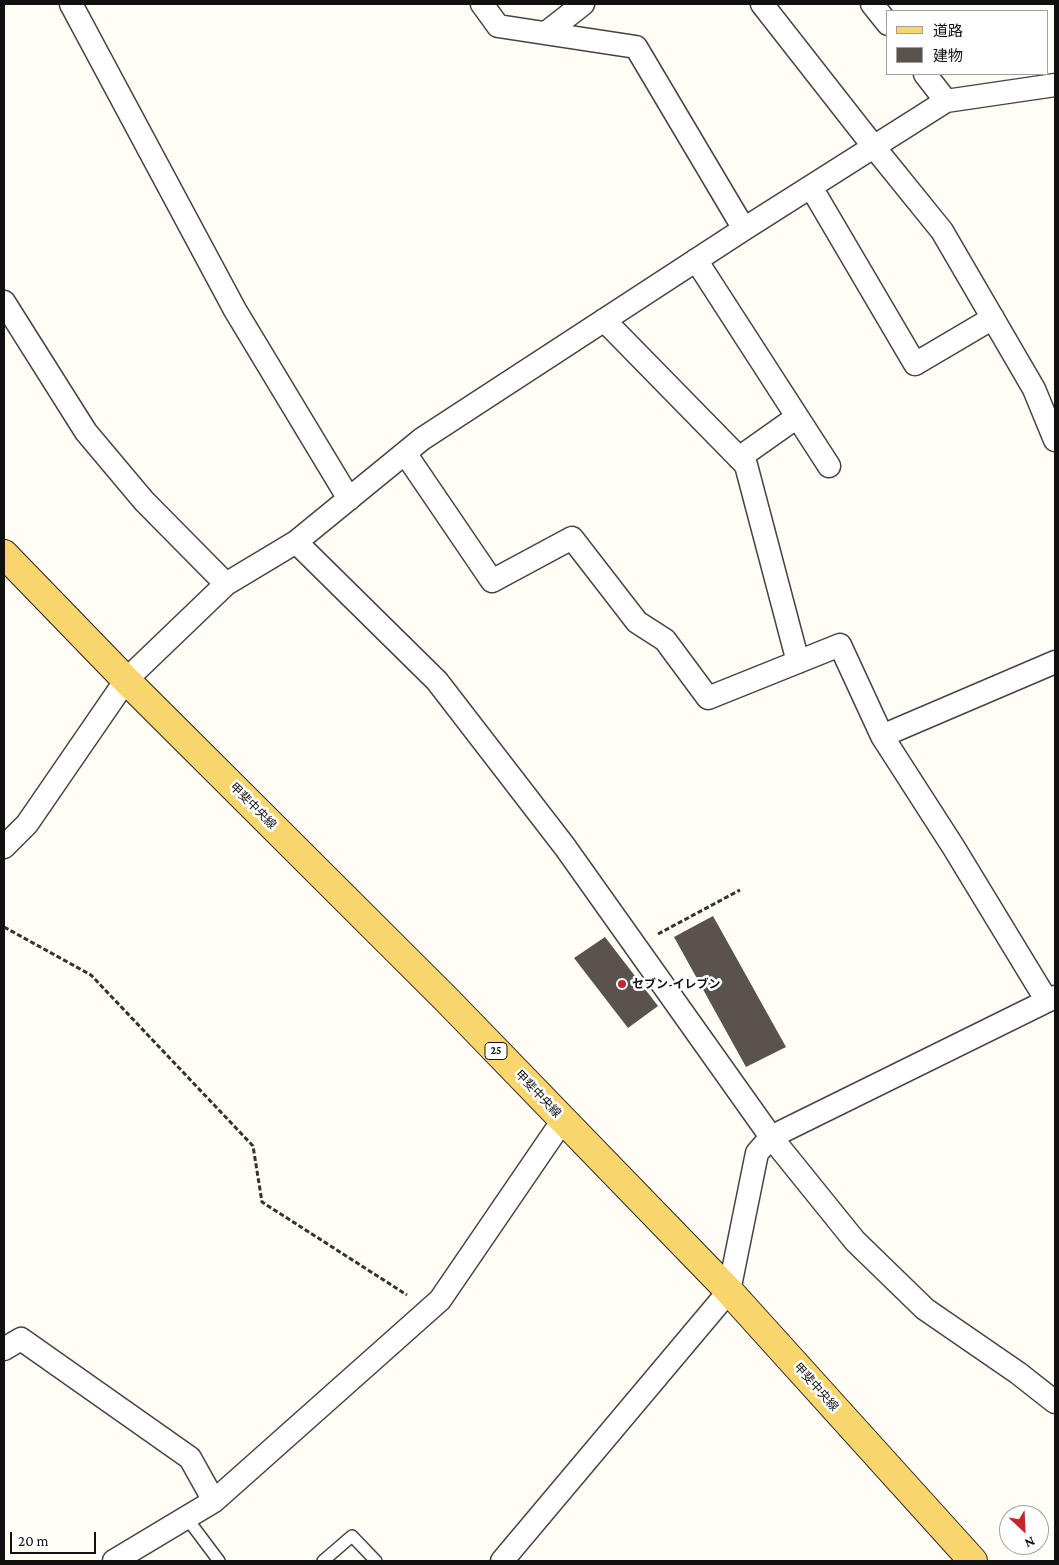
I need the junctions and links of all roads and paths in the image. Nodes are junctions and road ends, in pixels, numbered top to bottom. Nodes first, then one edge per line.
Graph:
1 (71, 4) edge
2 (482, 4) edge
3 (583, 4) edge
4 (762, 4) edge
5 (872, 4) edge
6 (886, 22) edge
7 (546, 33) junction
8 (926, 75) edge
9 (1055, 85) edge
10 (946, 101) junction
11 (874, 147) junction
12 (811, 187) junction
13 (744, 229) junction
14 (696, 260) junction
15 (4, 302) edge
16 (993, 318) junction
17 (604, 320) junction
18 (797, 417) junction
19 (1055, 440) edge
20 (405, 454) junction
21 (740, 458) junction
22 (829, 466) dead end
23 (349, 499) junction
24 (296, 542) junction
25 (4, 554) edge
26 (226, 584) junction
27 (798, 662) junction
28 (1055, 662) edge
29 (126, 680) junction
30 (882, 736) junction
31 (4, 847) edge
32 (740, 890) dead end
33 (4, 927) edge
34 (635, 946) junction
35 (1051, 999) edge
36 (563, 1120) junction
37 (771, 1136) junction
38 (729, 1291) junction
39 (429, 1309) junction
40 (4, 1349) edge
41 (1055, 1402) edge
42 (214, 1500) junction
43 (186, 1518) junction
44 (114, 1561) edge
45 (219, 1561) edge
46 (323, 1561) edge
47 (376, 1561) edge
48 (502, 1561) edge
49 (974, 1561) edge

1 - 23 street
2 - 7 street
3 - 7 street
4 - 11 street
5 - 6 street
7 - 13 street
8 - 10 street
9 - 10 street
10 - 11 street
11 - 12 street
11 - 16 street
12 - 13 street
12 - 16 street
13 - 14 street
14 - 17 street
14 - 18 street
15 - 26 street
16 - 19 street
17 - 20 street
17 - 21 street
18 - 21 street
18 - 22 street
20 - 23 street
20 - 27 street
21 - 27 street
23 - 24 street
24 - 26 street
24 - 34 street
25 - 29 main road, 甲斐中央線 / 25
26 - 29 street
27 - 30 street
28 - 30 street
29 - 31 street
29 - 36 main road, 甲斐中央線 / 25
30 - 35 street
32 - 34 path
33 - 39 path
34 - 37 street
35 - 37 street
36 - 38 main road, 甲斐中央線 / 25
36 - 39 street
37 - 38 street
37 - 41 street
38 - 48 street
38 - 49 main road, 甲斐中央線 / 25
39 - 42 street
40 - 42 street
42 - 43 street
43 - 44 street
43 - 45 lane
46 - 47 lane

